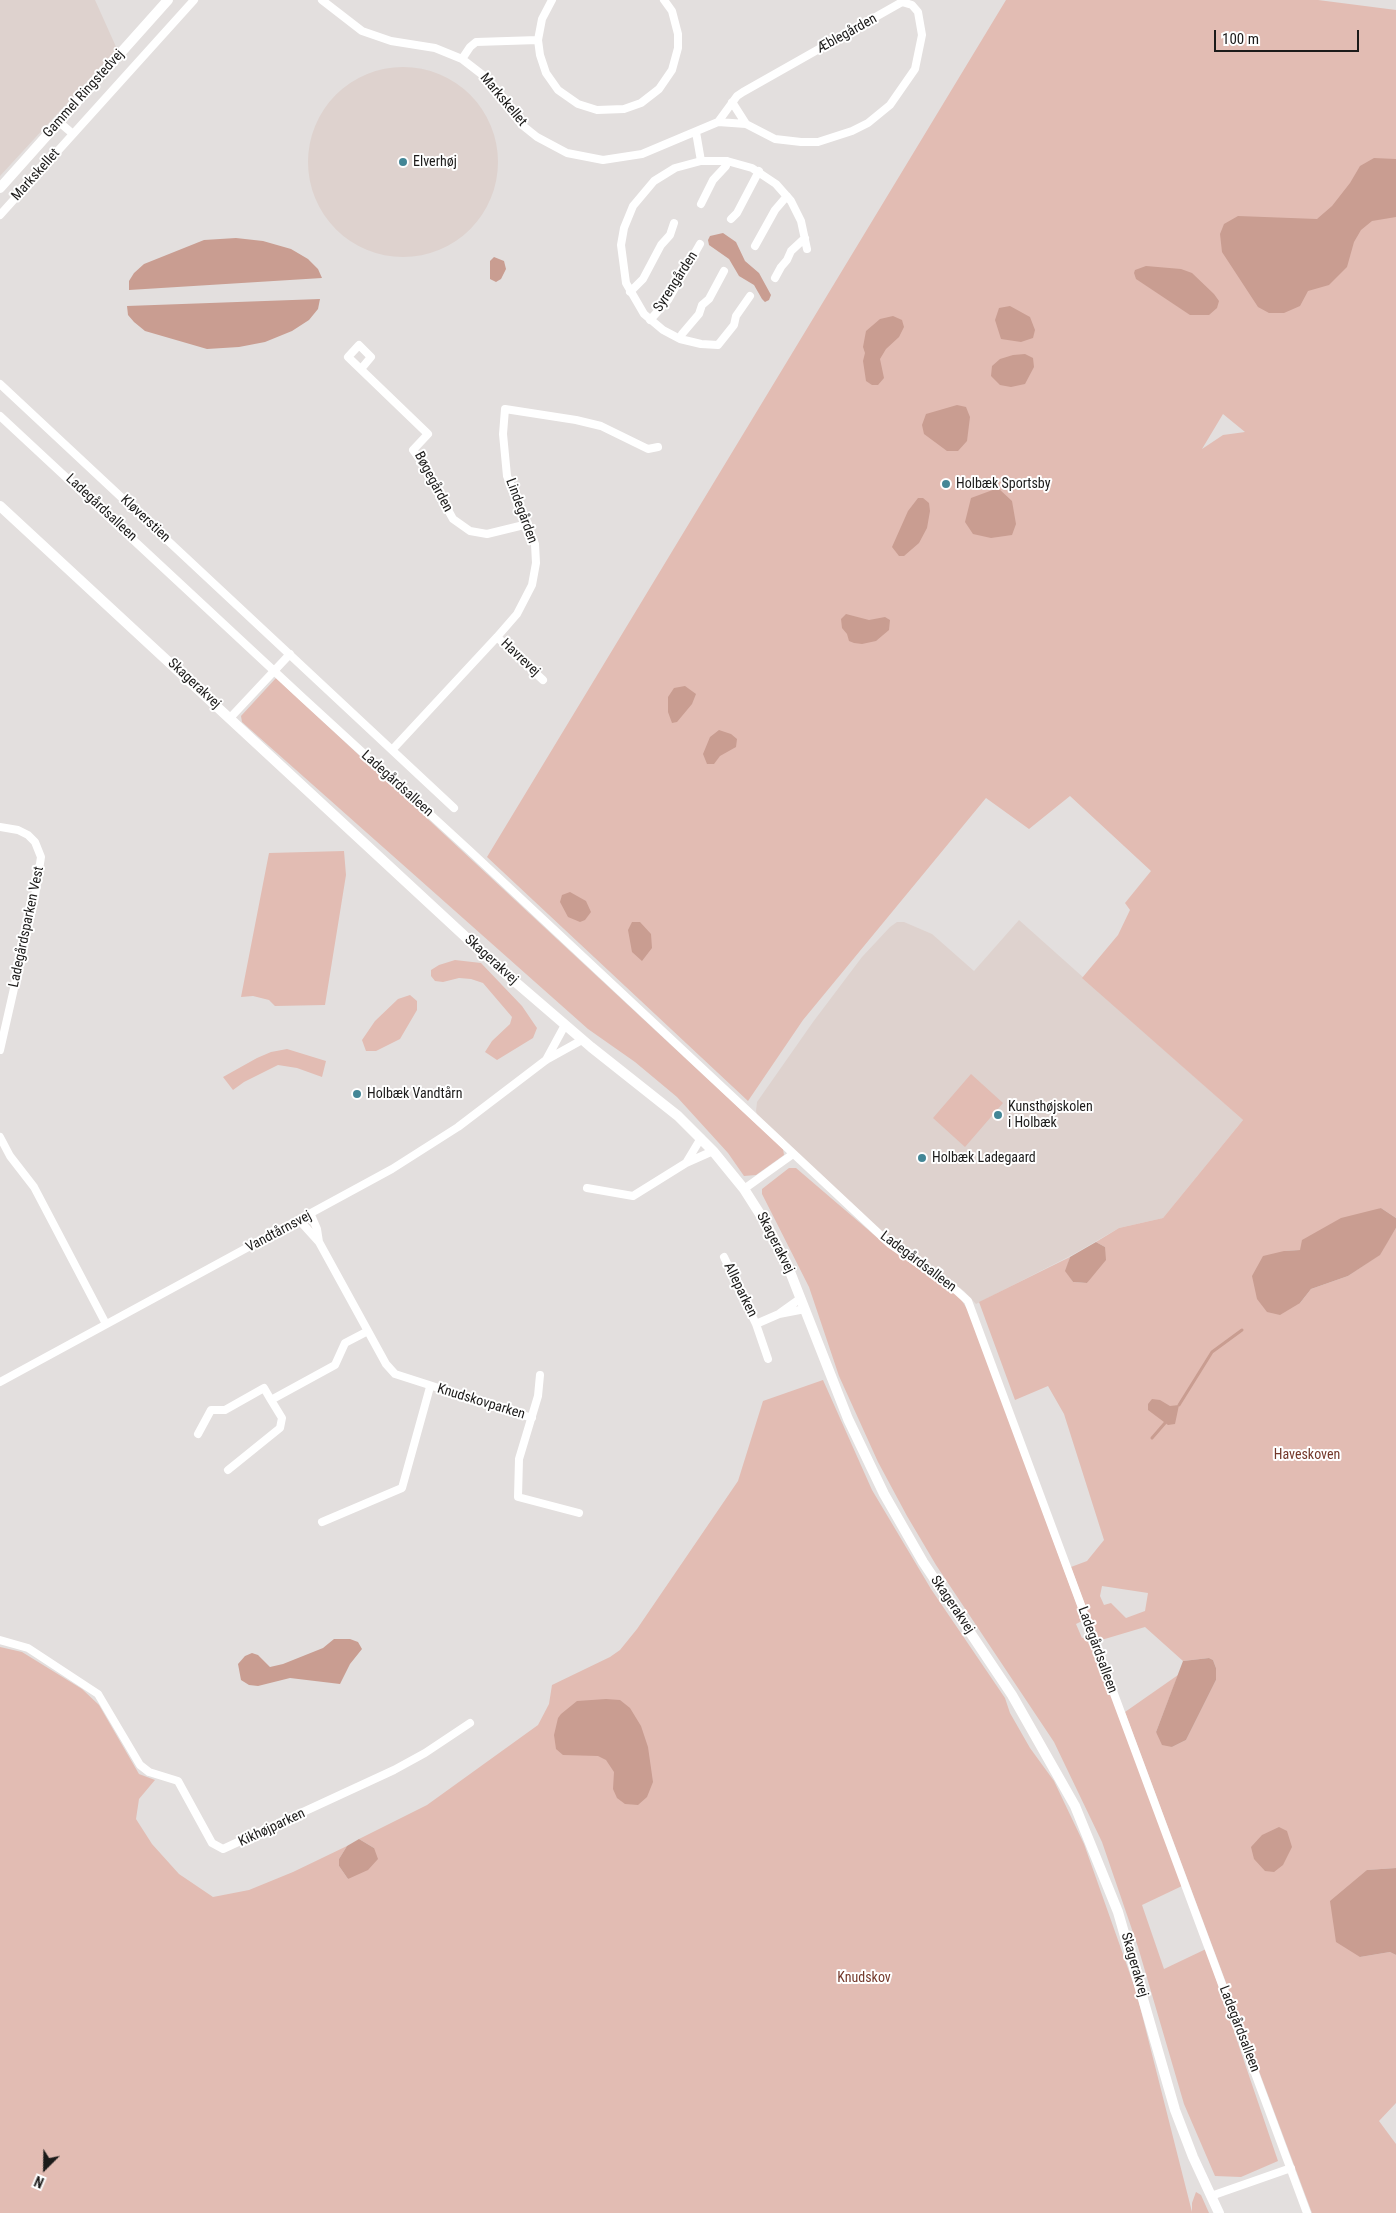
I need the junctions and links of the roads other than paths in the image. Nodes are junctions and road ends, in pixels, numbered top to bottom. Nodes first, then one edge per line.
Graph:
1 (168, 0) edge
2 (194, 0) edge
3 (322, 0) edge
4 (552, 0) edge
5 (664, 0) edge
6 (538, 40) junction
7 (462, 59) junction
8 (732, 102) junction
9 (59, 122) junction
10 (718, 122) junction
11 (746, 124) junction
12 (696, 132) junction
13 (73, 134) junction
14 (701, 161) junction
15 (727, 161) junction
16 (759, 171) junction
17 (0, 188) edge
18 (787, 196) junction
19 (701, 204) dead end
20 (0, 215) edge
21 (731, 219) dead end
22 (674, 223) dead end
23 (805, 238) junction
24 (700, 244) dead end
25 (755, 246) dead end
26 (807, 249) dead end
27 (724, 271) dead end
28 (775, 278) dead end
29 (630, 292) junction
30 (750, 296) dead end
31 (650, 320) junction
32 (680, 339) junction
33 (360, 369) dead end
34 (0, 384) edge
35 (0, 416) edge
36 (658, 447) dead end
37 (0, 506) edge
38 (528, 524) junction
39 (498, 637) junction
40 (290, 654) junction
41 (274, 671) junction
42 (543, 680) dead end
43 (230, 718) junction
44 (392, 750) junction
45 (454, 808) dead end
46 (0, 827) edge
47 (564, 1025) junction
48 (582, 1040) junction
49 (0, 1050) edge
50 (546, 1060) junction
51 (0, 1137) edge
52 (701, 1138) junction
53 (713, 1151) junction
54 (793, 1154) junction
55 (686, 1163) junction
56 (587, 1188) dead end
57 (744, 1189) junction
58 (311, 1215) junction
59 (300, 1221) junction
60 (319, 1242) junction
61 (724, 1257) dead end
62 (801, 1298) junction
63 (805, 1309) junction
64 (779, 1314) junction
65 (106, 1324) junction
66 (756, 1324) junction
67 (368, 1331) junction
68 (768, 1359) dead end
69 (540, 1375) dead end
70 (0, 1382) edge
71 (430, 1387) junction
72 (271, 1400) junction
73 (532, 1418) junction
74 (198, 1434) dead end
75 (228, 1470) dead end
76 (579, 1514) dead end
77 (322, 1522) dead end
78 (0, 1640) edge
79 (470, 1722) dead end
80 (1291, 2168) junction
81 (1211, 2196) junction
82 (1219, 2213) edge
83 (1307, 2213) edge

1 - 9 street, Gammel Ringstedvej
2 - 13 street, Markskellet
3 - 7 street, Markskellet
4 - 6 street
5 - 6 street
6 - 7 street
7 - 12 street, Markskellet
8 - 10 street, Æblegården
8 - 11 street
8 - 11 street, Æblegården
9 - 13 street
9 - 17 street, Gammel Ringstedvej
10 - 11 street, Æblegården
10 - 12 street, Markskellet
12 - 14 street
13 - 20 street, Markskellet
14 - 15 street, Syrengården
14 - 29 street, Syrengården
15 - 16 street, Syrengården
15 - 19 street
16 - 18 street, Syrengården
16 - 21 street
18 - 23 street, Syrengården
18 - 25 street
22 - 29 street
23 - 26 street, Syrengården
23 - 28 street
24 - 31 street, Syrengården
27 - 32 street
29 - 31 street, Syrengården
30 - 32 street, Syrengården
31 - 32 street, Syrengården
33 - 38 street, Bøgegården
34 - 40 street, Kløverstien
35 - 41 street, Ladegårdsalleen
36 - 38 street, Lindegården
37 - 43 street, Skagerakvej
38 - 39 street, Lindegården
39 - 42 street, Havrevej
39 - 44 street, Lindegården
40 - 41 street
40 - 44 street, Kløverstien
41 - 43 street
41 - 54 street, Ladegårdsalleen
43 - 47 street, Skagerakvej
44 - 45 street, Kløverstien
46 - 49 street, Ladegårdsparken Vest
47 - 48 street, Skagerakvej
47 - 50 street, Vandtårnsvej
48 - 50 street, Vandtårnsvej
48 - 52 street, Skagerakvej
50 - 58 street, Vandtårnsvej
51 - 65 street
52 - 53 street, Skagerakvej
52 - 55 street
53 - 55 street
53 - 57 street, Skagerakvej
54 - 57 street
54 - 80 street, Ladegårdsalleen
55 - 56 street
57 - 62 street, Skagerakvej
58 - 59 street, Vandtårnsvej
58 - 60 street, Knudskovparken
59 - 60 street, Knudskovparken
59 - 65 street, Vandtårnsvej
60 - 67 street, Knudskovparken
61 - 66 street, Alleparken
62 - 63 street, Skagerakvej
62 - 64 street, Alleparken
63 - 64 street, Alleparken
63 - 81 street, Skagerakvej
64 - 66 street, Alleparken
65 - 70 street, Vandtårnsvej
66 - 68 street, Alleparken
67 - 71 street, Knudskovparken
67 - 72 street
69 - 73 street, Knudskovparken
71 - 73 street, Knudskovparken
71 - 77 street, Knudskovparken
72 - 74 street
72 - 75 street
73 - 76 street, Knudskovparken
78 - 79 street, Kikhøjparken
80 - 81 street
80 - 83 street, Ladegårdsalleen
81 - 82 street, Skagerakvej

